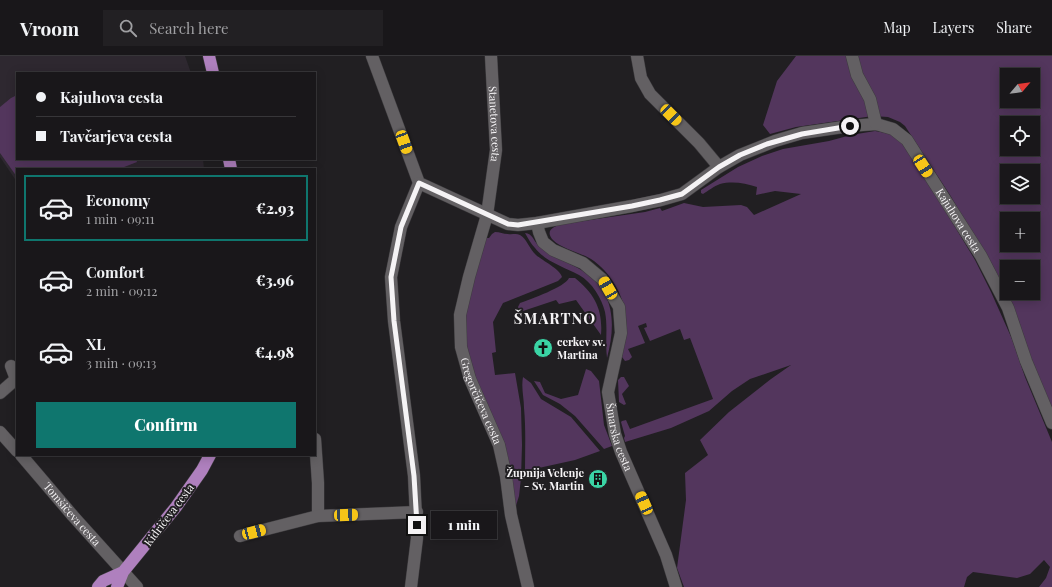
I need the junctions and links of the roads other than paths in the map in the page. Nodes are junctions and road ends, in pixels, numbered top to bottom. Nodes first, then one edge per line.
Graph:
1 (210, 56) edge
2 (372, 56) edge
3 (492, 56) edge
4 (637, 56) edge
5 (852, 56) edge
6 (213, 72) edge
7 (876, 124) junction
8 (719, 167) junction
9 (419, 183) junction
10 (487, 215) junction
11 (537, 223) junction
12 (11, 366) dead end
13 (0, 393) edge
14 (1052, 423) edge
15 (0, 432) edge
16 (16, 450) edge
17 (316, 454) edge
18 (209, 456) edge
19 (28, 458) edge
20 (417, 512) junction
21 (318, 516) junction
22 (240, 536) dead end
23 (123, 572) junction
24 (98, 587) edge
25 (117, 587) edge
26 (137, 587) edge
27 (411, 587) edge
28 (528, 587) edge
29 (676, 587) edge

1 - 6 main road
2 - 9 street
3 - 10 street, Stanetova cesta
4 - 8 street
5 - 7 street
7 - 8 street, Kajuhova cesta
7 - 14 street, Kajuhova cesta
8 - 11 street, Kajuhova cesta
9 - 10 street, Kajuhova cesta
9 - 20 street
10 - 11 street, Kajuhova cesta
10 - 28 street, Gregorčičeva cesta
11 - 29 street, Šmarska cesta
12 - 13 street
15 - 16 street
17 - 21 street
18 - 23 main road, Kidričeva cesta
19 - 23 street, Tomšičeva cesta
20 - 21 street
20 - 27 street
21 - 22 street
23 - 24 main road, Kidričeva cesta
23 - 25 main road, Kidričeva cesta
23 - 26 street, Tomšičeva cesta

